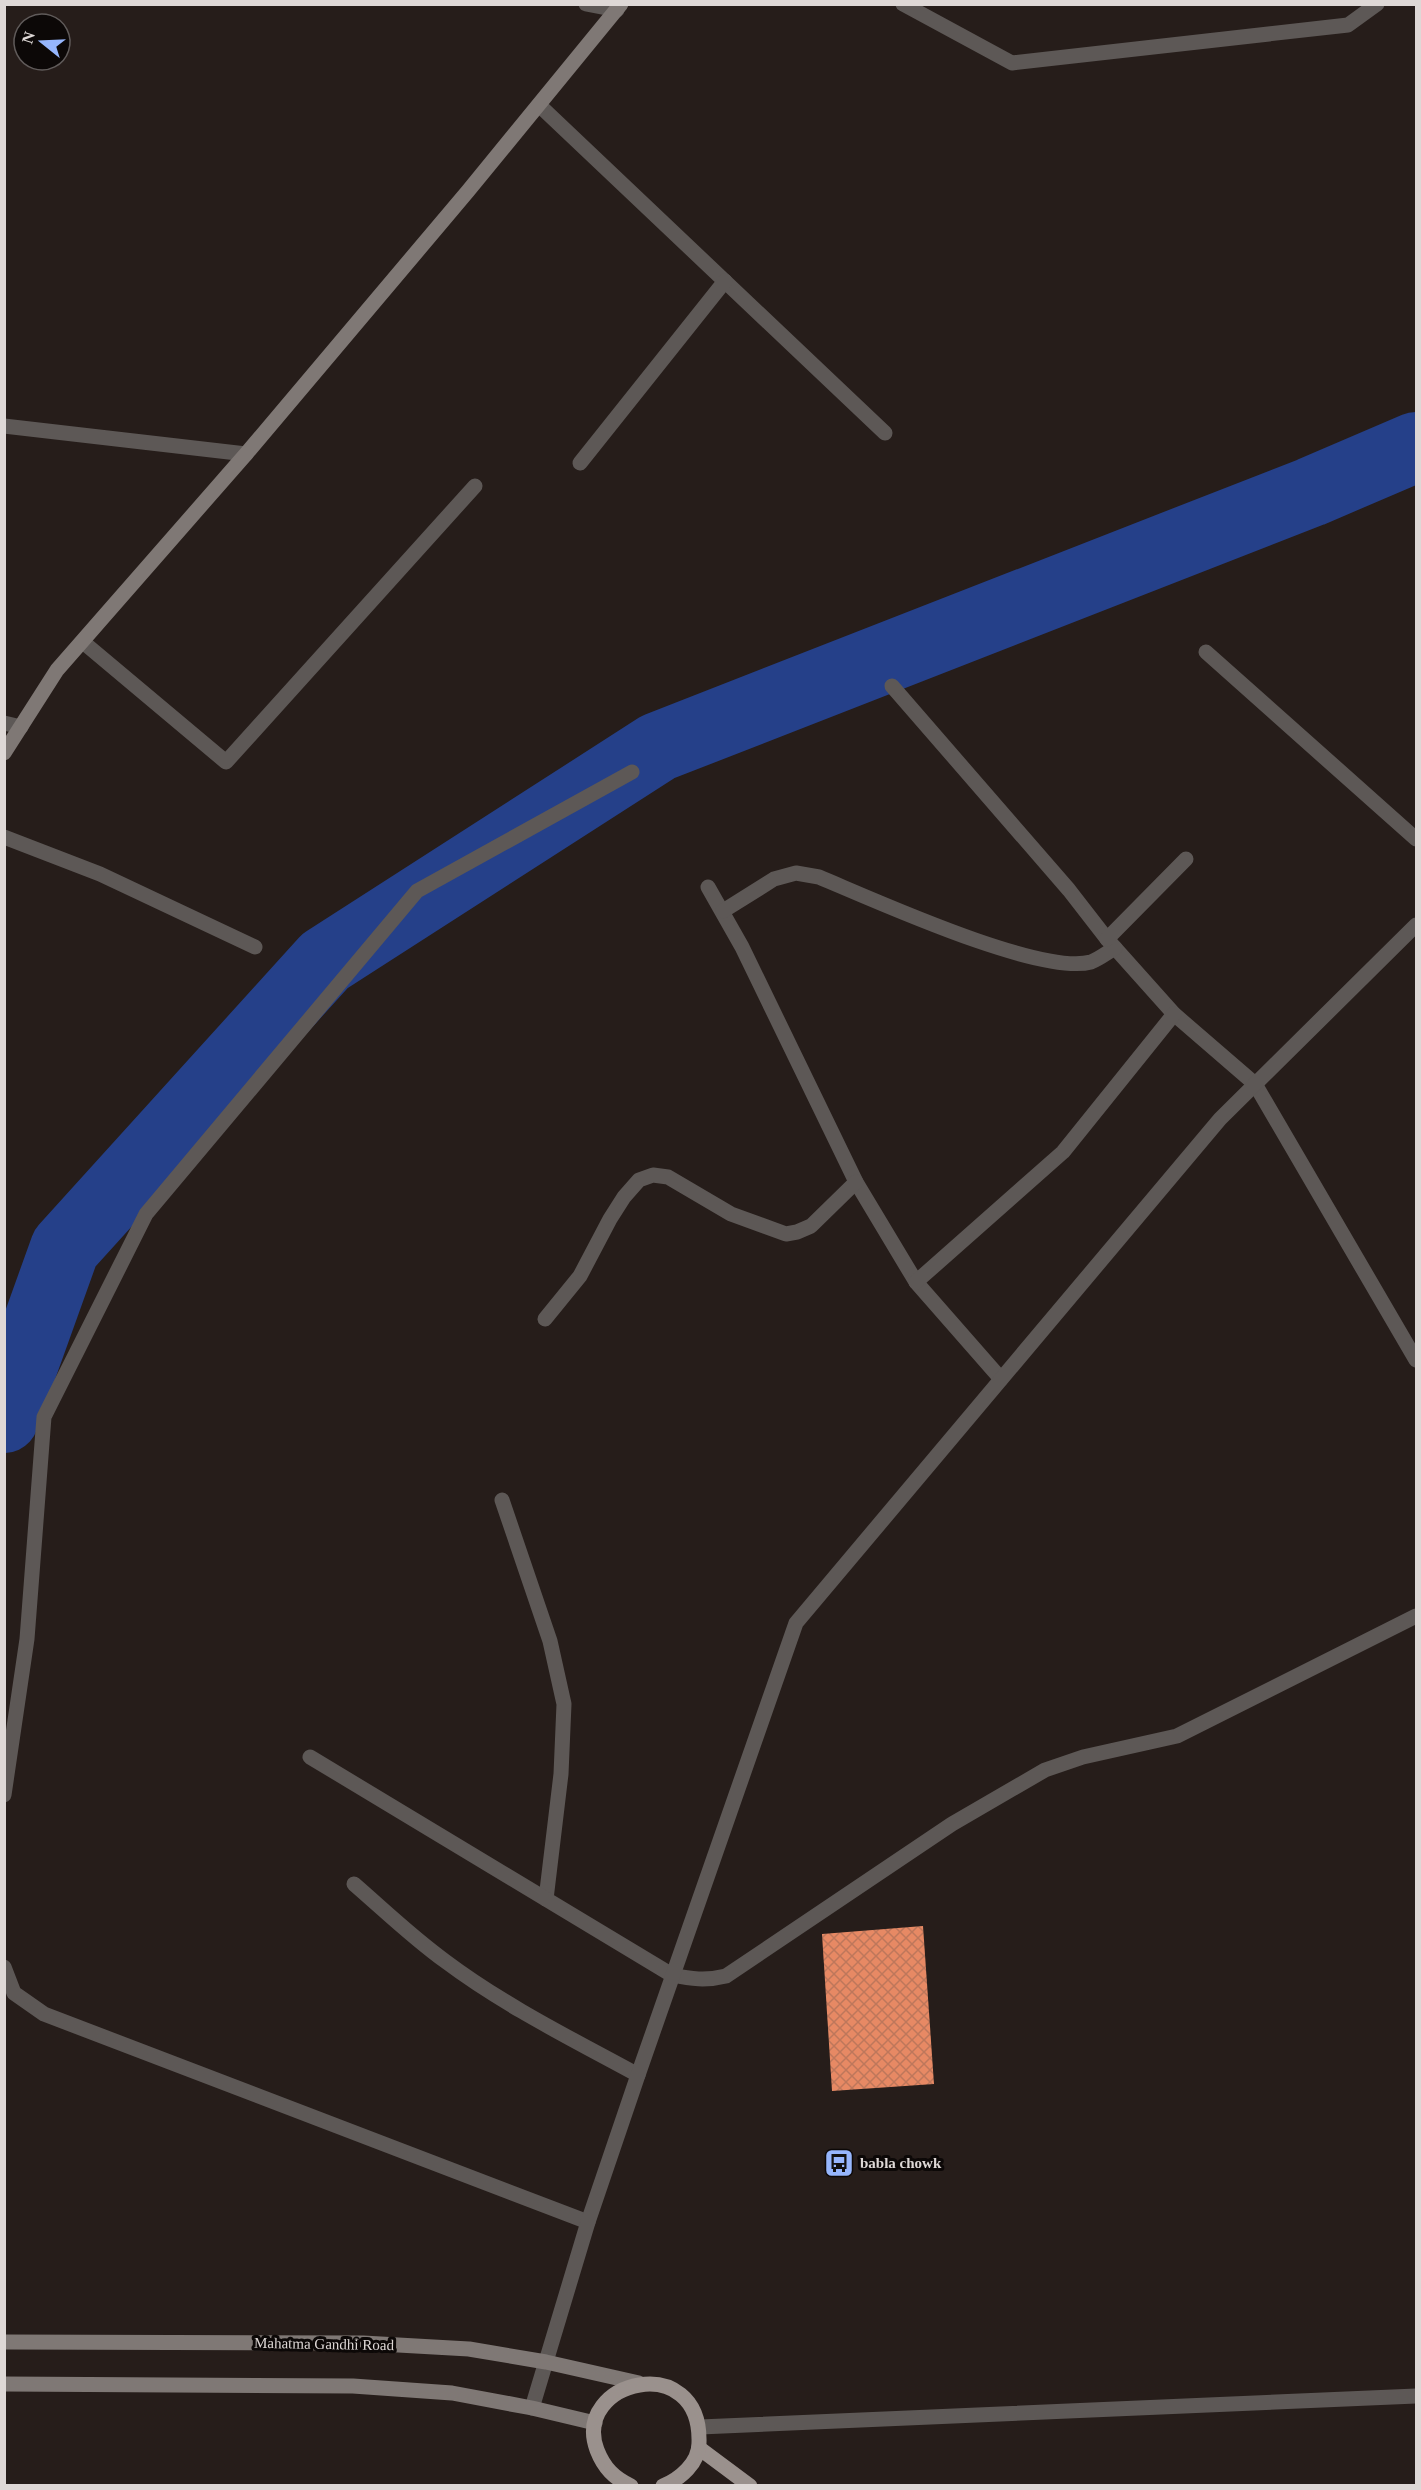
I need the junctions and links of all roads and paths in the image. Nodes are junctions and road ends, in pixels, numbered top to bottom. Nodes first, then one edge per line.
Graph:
1 (586, 4) edge
2 (903, 4) edge
3 (1377, 4) edge
4 (619, 7) edge
5 (539, 105) junction
6 (725, 281) junction
7 (4, 426) edge
8 (885, 433) dead end
9 (246, 454) junction
10 (580, 463) dead end
11 (475, 486) dead end
12 (83, 642) junction
13 (1206, 652) dead end
14 (892, 686) dead end
15 (4, 723) edge
16 (21, 727) junction
17 (4, 753) edge
18 (633, 772) dead end
19 (4, 837) edge
20 (1416, 839) edge
21 (1186, 859) dead end
22 (708, 887) dead end
23 (723, 911) junction
24 (1416, 925) edge
25 (1111, 943) junction
26 (255, 947) dead end
27 (1174, 1014) junction
28 (1255, 1084) junction
29 (856, 1182) junction
30 (916, 1282) junction
31 (545, 1319) dead end
32 (1416, 1360) edge
33 (1000, 1379) junction
34 (502, 1500) dead end
35 (1416, 1616) edge
36 (310, 1756) dead end
37 (4, 1794) edge
38 (354, 1884) dead end
39 (546, 1899) junction
40 (4, 1967) edge
41 (672, 1975) junction
42 (638, 2075) junction
43 (588, 2222) junction
44 (4, 2342) edge
45 (546, 2362) junction
46 (639, 2383) junction
47 (4, 2384) edge
48 (1416, 2396) edge
49 (532, 2408) junction
50 (595, 2423) junction
51 (700, 2427) junction
52 (699, 2448) junction
53 (690, 2467) junction
54 (631, 2486) edge
55 (663, 2486) edge
56 (688, 2486) edge
57 (750, 2486) edge

1 - 4 street
2 - 3 street
4 - 5 main road
5 - 6 street
5 - 9 main road
6 - 8 street
6 - 10 street
7 - 9 street
9 - 12 main road
11 - 12 street
12 - 16 main road
13 - 20 street
14 - 25 street
15 - 16 street
16 - 17 main road
18 - 37 street
19 - 26 street
21 - 25 street
22 - 23 street
23 - 25 street
23 - 29 street
24 - 28 street
25 - 27 street
27 - 28 street
27 - 30 street
28 - 32 street
28 - 33 street
29 - 30 street
29 - 31 street
30 - 33 street
33 - 41 street
34 - 39 street
35 - 41 street
36 - 39 street
38 - 42 street
39 - 41 street
40 - 43 street
41 - 42 street
42 - 43 street
43 - 45 street
44 - 45 main road, Mahatma Gandhi Road
45 - 46 main road, Mahatma Gandhi Road
45 - 49 street
46 - 50 main road
46 - 51 main road
47 - 49 main road
48 - 51 street
49 - 50 main road
50 - 54 main road
51 - 52 main road
52 - 53 main road
52 - 57 main road
53 - 55 main road
53 - 56 main road

